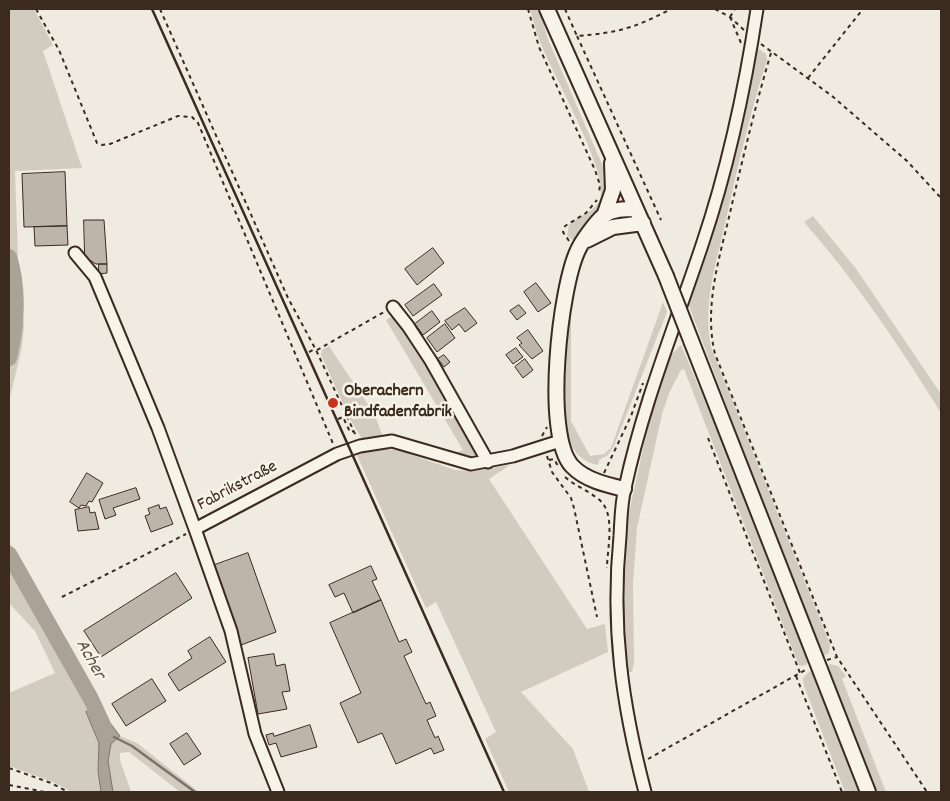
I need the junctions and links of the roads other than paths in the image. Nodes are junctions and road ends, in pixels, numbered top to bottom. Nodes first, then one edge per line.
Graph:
1 (547, 9) edge
2 (756, 9) edge
3 (612, 155) junction
4 (636, 209) junction
5 (604, 216) junction
6 (642, 223) junction
7 (582, 245) junction
8 (75, 253) dead end
9 (393, 307) road end
10 (560, 441) junction
11 (488, 462) junction
12 (624, 489) junction
13 (195, 530) junction
14 (278, 792) edge
15 (645, 792) edge
16 (868, 792) edge

1 - 3 main road
2 - 12 street
3 - 4 main road
3 - 5 main road
4 - 5 main road
4 - 6 main road
5 - 7 main road
6 - 7 main road
6 - 16 main road, bridge
7 - 10 main road
8 - 13 street
9 - 11 street
10 - 11 street, Fabrikstraße
10 - 12 main road
11 - 13 street, Fabrikstraße
12 - 15 street
13 - 14 street, Fabrikstraße

